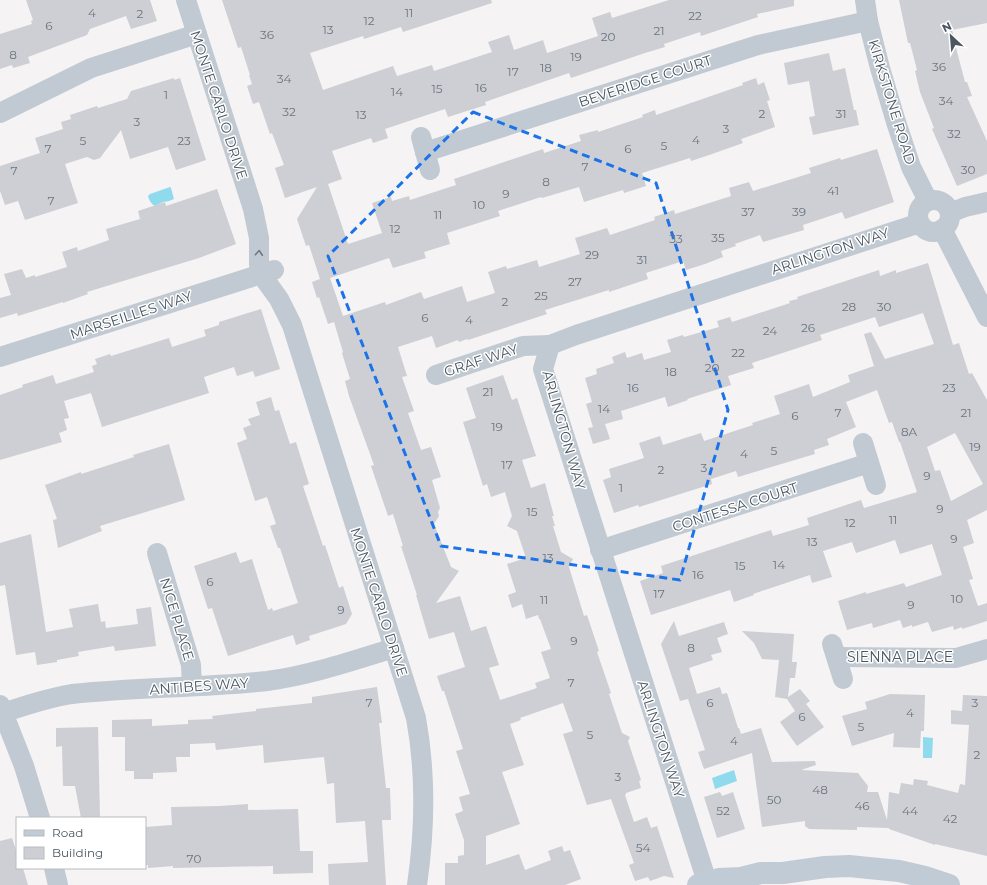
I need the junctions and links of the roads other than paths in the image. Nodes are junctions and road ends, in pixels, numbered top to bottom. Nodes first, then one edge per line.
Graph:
1 (186, 0) edge
2 (865, 0) edge
3 (868, 21) junction
4 (197, 34) junction
5 (0, 113) edge
6 (425, 153) dead end
7 (928, 201) junction
8 (987, 202) edge
9 (946, 221) junction
10 (920, 223) junction
11 (268, 272) junction
12 (987, 317) edge
13 (550, 345) junction
14 (0, 357) edge
15 (436, 374) dead end
16 (863, 443) dead end
17 (869, 463) junction
18 (876, 484) dead end
19 (600, 550) junction
20 (157, 552) dead end
21 (394, 648) junction
22 (987, 649) edge
23 (843, 680) dead end
24 (192, 686) junction
25 (2, 709) edge
26 (40, 817) edge
27 (54, 869) edge
28 (783, 872) junction
29 (704, 884) edge
30 (58, 885) edge
31 (417, 885) edge
32 (754, 885) edge
33 (949, 885) edge

1 - 4 street, MONTE CARLO DRIVE
2 - 3 street, KIRKSTONE ROAD
3 - 6 street, BEVERIDGE COURT
3 - 7 street, KIRKSTONE ROAD
4 - 5 street
4 - 11 street, MONTE CARLO DRIVE
7 - 9 street
7 - 10 street
8 - 9 street
9 - 10 street
9 - 12 street
10 - 13 street, ARLINGTON WAY
11 - 14 street, MARSEILLES WAY
11 - 21 street, MONTE CARLO DRIVE
13 - 15 street, GRAF WAY
13 - 19 street, ARLINGTON WAY
16 - 17 street
17 - 18 street
17 - 19 street, CONTESSA COURT
19 - 29 street, ARLINGTON WAY
20 - 24 street, NICE PLACE
21 - 24 street, ANTIBES WAY
21 - 31 street, MONTE CARLO DRIVE
22 - 23 street, SIENNA PLACE
24 - 25 street, ANTIBES WAY
25 - 26 street
27 - 30 street
28 - 29 street
28 - 32 street
28 - 33 street

